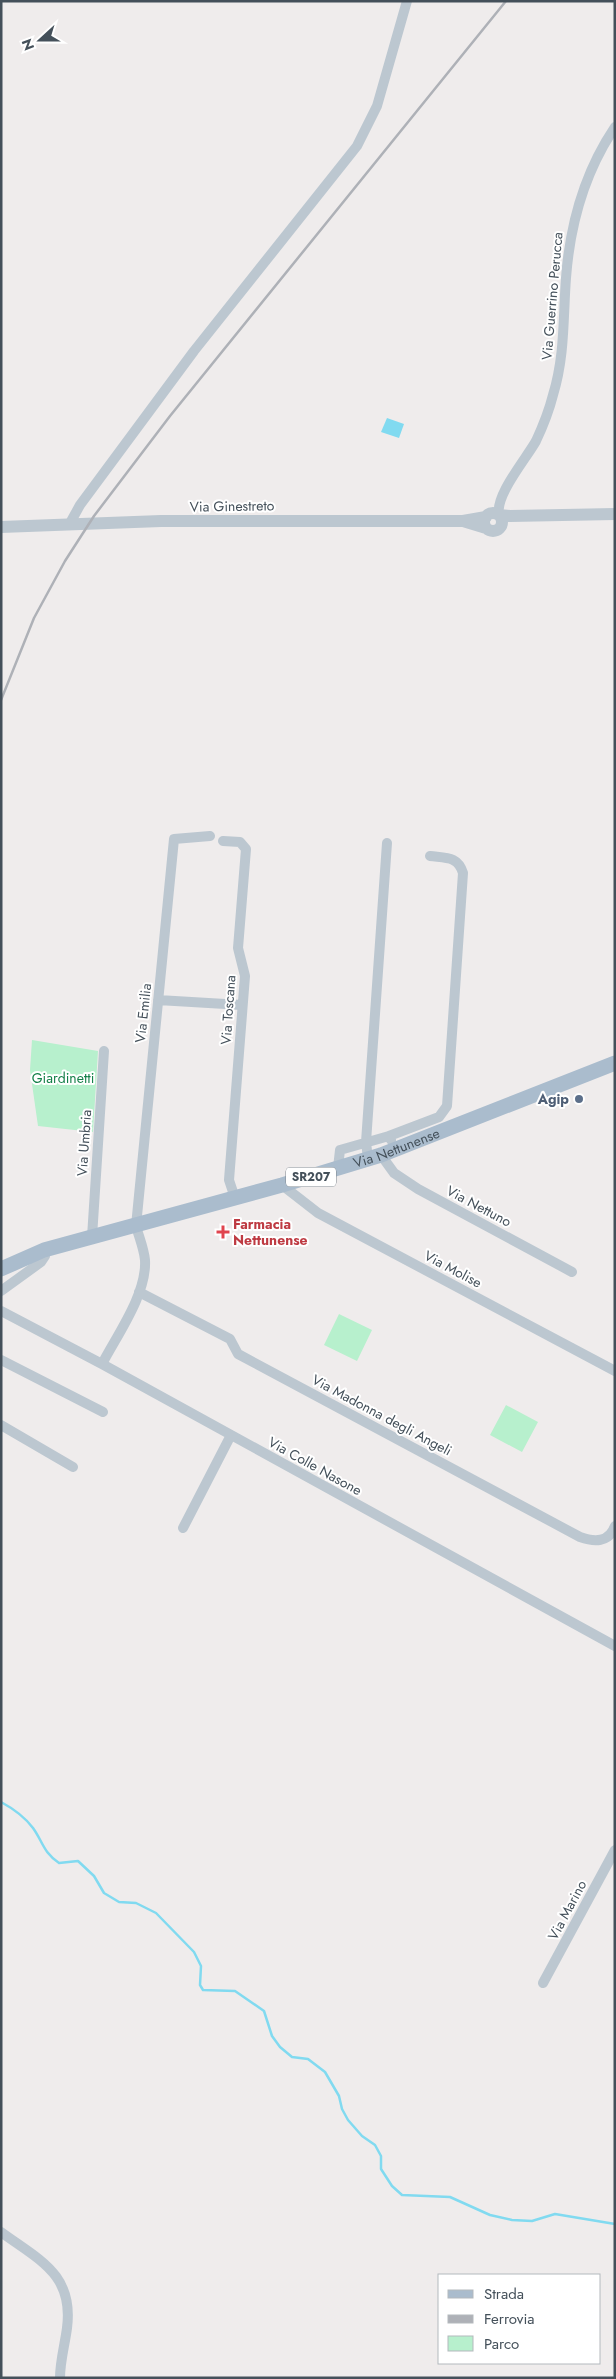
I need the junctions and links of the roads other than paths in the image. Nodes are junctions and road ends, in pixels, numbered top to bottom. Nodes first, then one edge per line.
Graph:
1 (407, 1) edge
2 (615, 127) edge
3 (615, 514) edge
4 (492, 520) junction
5 (69, 525) junction
6 (1, 527) edge
7 (210, 836) dead end
8 (223, 841) dead end
9 (387, 843) dead end
10 (430, 856) dead end
11 (158, 1000) junction
12 (242, 1005) junction
13 (104, 1051) dead end
14 (615, 1063) edge
15 (388, 1136) junction
16 (366, 1142) junction
17 (398, 1149) junction
18 (375, 1157) junction
19 (338, 1168) junction
20 (282, 1185) junction
21 (234, 1198) junction
22 (136, 1226) junction
23 (92, 1237) junction
24 (44, 1250) junction
25 (1, 1270) edge
26 (572, 1272) dead end
27 (1, 1291) edge
28 (140, 1292) junction
29 (1, 1311) edge
30 (1, 1360) edge
31 (102, 1364) junction
32 (615, 1371) edge
33 (102, 1412) dead end
34 (1, 1425) edge
35 (231, 1435) junction
36 (73, 1467) dead end
37 (615, 1526) edge
38 (183, 1528) dead end
39 (615, 1646) edge
40 (615, 1850) edge
41 (543, 1983) dead end
42 (1, 2232) edge
43 (60, 2378) edge

1 - 5 street
2 - 4 street, Via Guerrino Perucca
3 - 4 street, Via Ginestreto
4 - 5 street, Via Ginestreto
5 - 6 street, Via Ginestreto
7 - 11 street, Via Emilia
8 - 12 street, Via Toscana
9 - 16 street
10 - 15 street
11 - 12 street
11 - 22 street, Via Emilia
12 - 21 street, Via Toscana
13 - 23 street, Via Umbria
14 - 17 main road, Via Nettunense / SR207
15 - 16 street
15 - 17 street
16 - 18 street
16 - 19 street
17 - 18 main road, Via Nettunense / SR207
18 - 19 main road, Via Nettunense / SR207
18 - 26 street, Via Nettuno
19 - 20 main road, Via Nettunense / SR207
20 - 21 main road, Via Nettunense / SR207
20 - 32 street, Via Molise
21 - 22 main road, Via Nettunense / SR207
22 - 23 main road, Via Nettunense / SR207
22 - 28 street
23 - 24 main road, Via Nettunense / SR207
24 - 25 main road, Via Nettunense / SR207
24 - 27 street
28 - 31 street
28 - 37 street, Via Madonna degli Angeli
29 - 31 street, Via Colle Nasone
30 - 33 street
31 - 35 street, Via Colle Nasone
34 - 36 street
35 - 38 street
35 - 39 street, Via Colle Nasone
40 - 41 street, Via Marino
42 - 43 street

